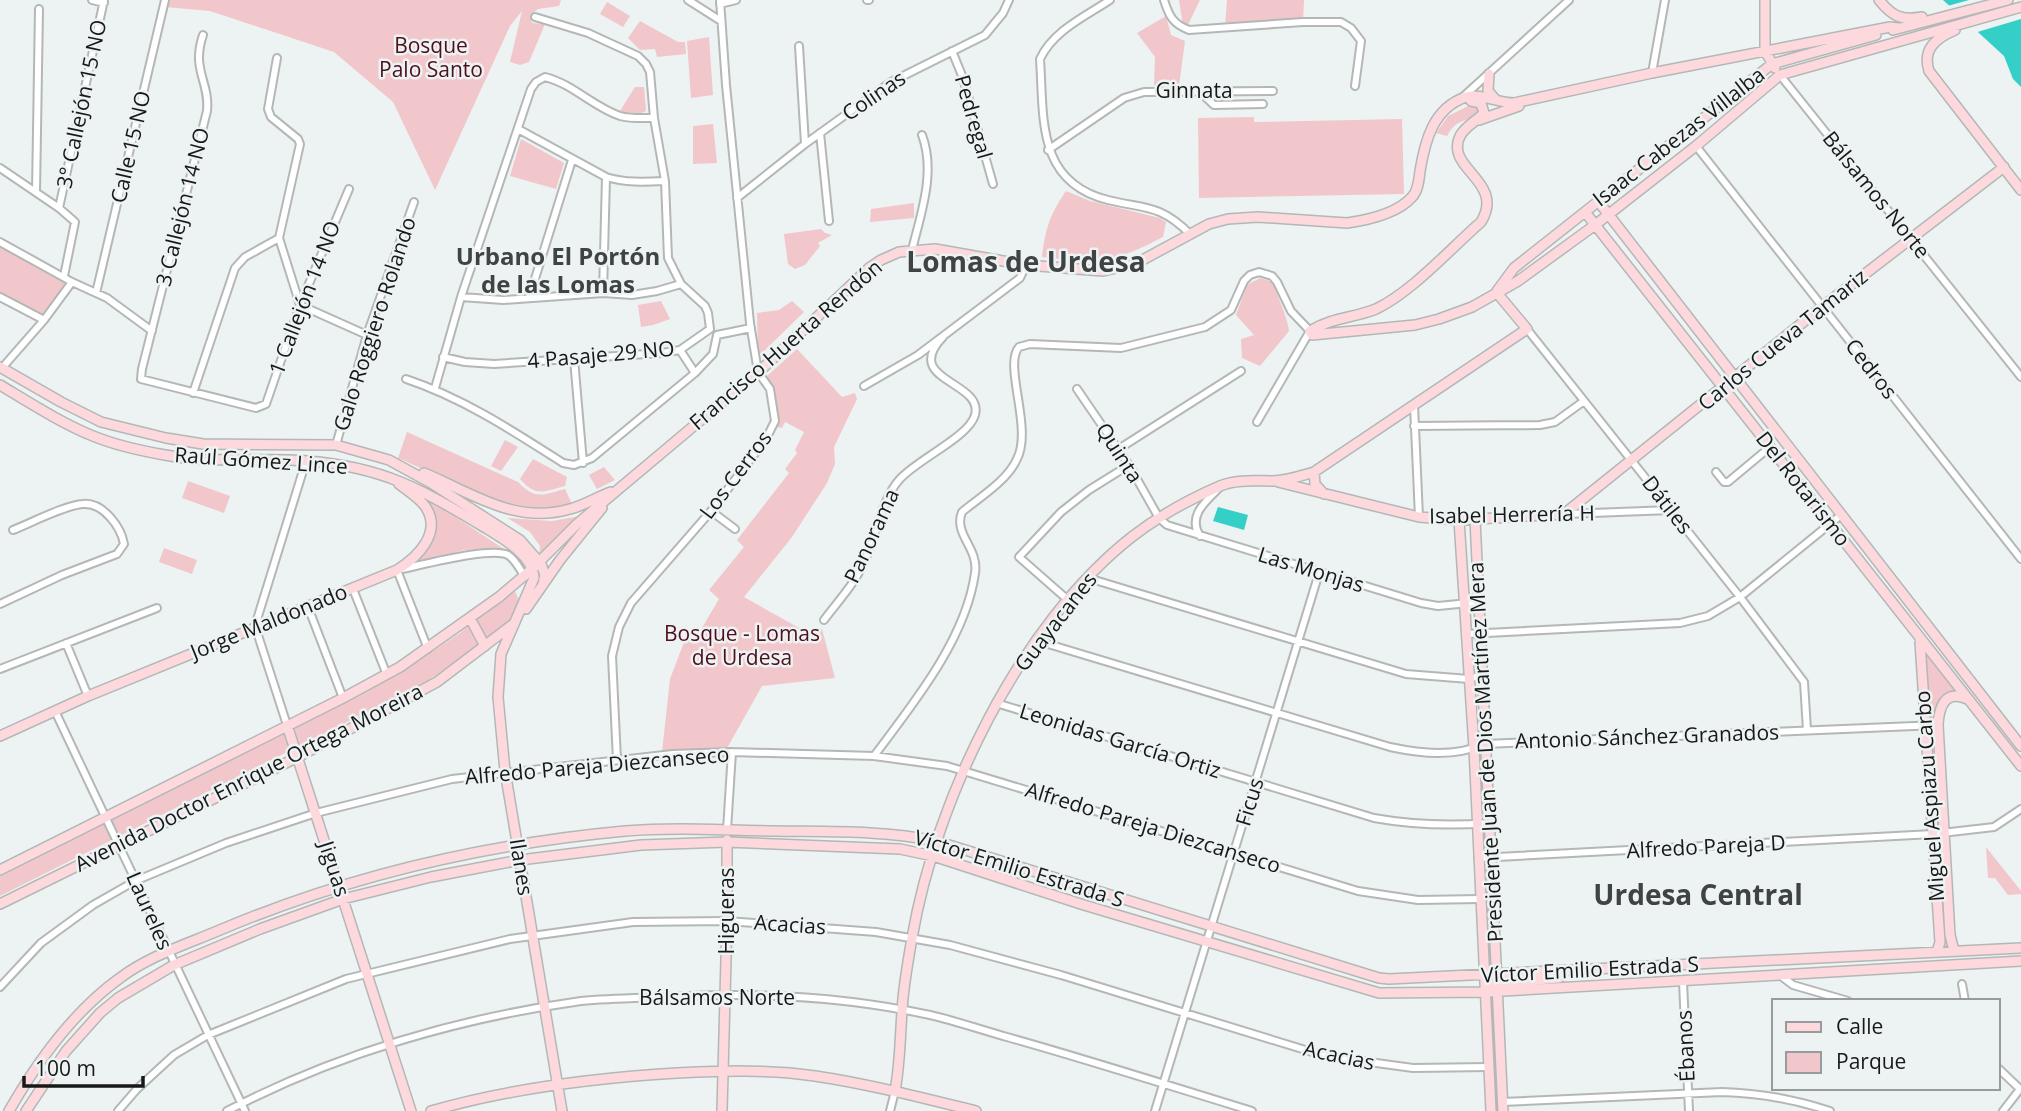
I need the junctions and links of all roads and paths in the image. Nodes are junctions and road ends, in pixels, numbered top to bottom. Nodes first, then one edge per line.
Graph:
1 (92, 0) edge
2 (165, 0) edge
3 (688, 0) edge
4 (736, 0) edge
5 (1009, 0) edge
6 (1110, 0) edge
7 (1164, 0) edge
8 (1569, 0) edge
9 (1665, 0) edge
10 (1765, 0) edge
11 (1879, 0) edge
12 (2008, 0) edge
13 (104, 2) edge
14 (720, 2) edge
15 (2021, 8) edge
16 (39, 9) dead end
17 (1982, 12) junction
18 (534, 17) dead end
19 (1930, 18) junction
20 (720, 21) junction
21 (1898, 29) junction
22 (1938, 34) junction
23 (203, 35) dead end
24 (799, 46) dead end
25 (952, 51) junction
26 (1765, 51) junction
27 (277, 58) dead end
28 (1772, 64) junction
29 (1652, 73) junction
30 (1489, 74) junction
31 (1780, 75) junction
32 (1354, 86) dead end
33 (1199, 91) junction
34 (1273, 91) dead end
35 (1542, 97) junction
36 (1457, 102) junction
37 (1503, 103) junction
38 (1263, 104) dead end
39 (654, 118) junction
40 (1472, 125) junction
41 (518, 130) junction
42 (820, 133) junction
43 (922, 135) dead end
44 (805, 144) junction
45 (1696, 146) junction
46 (1048, 150) junction
47 (572, 160) junction
48 (2004, 167) junction
49 (0, 168) edge
50 (606, 177) junction
51 (664, 181) junction
52 (993, 184) dead end
53 (349, 188) dead end
54 (2021, 190) edge
55 (36, 192) junction
56 (737, 198) junction
57 (1598, 201) junction
58 (414, 202) dead end
59 (59, 208) junction
60 (1585, 212) junction
61 (1608, 215) junction
62 (829, 221) dead end
63 (1595, 225) junction
64 (1190, 234) junction
65 (279, 238) junction
66 (1911, 239) junction
67 (0, 242) edge
68 (912, 250) junction
69 (1026, 265) junction
70 (64, 276) junction
71 (72, 282) junction
72 (681, 284) junction
73 (96, 293) junction
74 (603, 293) junction
75 (1497, 293) junction
76 (0, 297) edge
77 (461, 297) junction
78 (529, 298) junction
79 (300, 305) junction
80 (1822, 307) junction
81 (44, 320) junction
82 (751, 328) junction
83 (710, 329) junction
84 (1527, 329) junction
85 (152, 331) junction
86 (1310, 331) junction
87 (367, 335) junction
88 (717, 335) junction
89 (943, 337) junction
90 (680, 350) junction
91 (443, 356) junction
92 (574, 359) junction
93 (1, 368) edge
94 (1241, 371) dead end
95 (758, 372) junction
96 (695, 373) junction
97 (2021, 377) edge
98 (1735, 378) junction
99 (406, 379) dead end
100 (0, 386) edge
101 (864, 386) dead end
102 (1723, 387) junction
103 (435, 388) junction
104 (1077, 389) dead end
105 (192, 393) junction
106 (1584, 401) junction
107 (1414, 405) junction
108 (1257, 422) dead end
109 (1414, 426) junction
110 (336, 445) junction
111 (1770, 447) junction
112 (1117, 450) junction
113 (389, 460) junction
114 (1632, 460) junction
115 (306, 461) junction
116 (583, 463) junction
117 (1129, 465) junction
118 (1314, 472) junction
119 (1716, 472) dead end
120 (390, 476) junction
121 (1273, 481) junction
122 (1223, 485) junction
123 (616, 491) junction
124 (1325, 494) junction
125 (1671, 510) junction
126 (710, 511) junction
127 (1564, 514) junction
128 (1841, 515) junction
129 (1419, 517) junction
130 (1159, 518) junction
131 (1475, 519) junction
132 (1459, 520) junction
133 (1830, 524) junction
134 (735, 529) dead end
135 (13, 530) dead end
136 (1200, 536) junction
137 (2021, 559) edge
138 (540, 561) junction
139 (397, 570) junction
140 (528, 572) junction
141 (549, 572) junction
142 (1319, 573) junction
143 (1088, 578) junction
144 (536, 588) junction
145 (353, 589) junction
146 (1740, 597) junction
147 (1068, 600) junction
148 (1479, 603) junction
149 (0, 604) edge
150 (1466, 604) junction
151 (308, 607) junction
152 (158, 608) dead end
153 (470, 618) junction
154 (824, 620) dead end
155 (514, 623) junction
156 (255, 626) junction
157 (1467, 634) junction
158 (1480, 634) junction
159 (1920, 640) junction
160 (1038, 641) junction
161 (66, 643) junction
162 (1299, 643) junction
163 (485, 646) junction
164 (428, 649) junction
165 (501, 654) junction
166 (0, 669) edge
167 (387, 675) junction
168 (1482, 675) junction
169 (1469, 679) junction
170 (88, 696) junction
171 (343, 698) junction
172 (1973, 703) junction
173 (996, 704) junction
174 (55, 712) junction
175 (1278, 713) junction
176 (287, 725) junction
177 (1938, 725) junction
178 (1926, 726) junction
179 (1807, 730) junction
180 (1, 738) edge
181 (1485, 744) junction
182 (2021, 746) edge
183 (1474, 748) junction
184 (732, 752) junction
185 (874, 755) junction
186 (298, 757) junction
187 (617, 760) junction
188 (2021, 766) edge
189 (964, 770) junction
190 (505, 771) junction
191 (1256, 783) junction
192 (2021, 809) edge
193 (316, 813) junction
194 (106, 816) junction
195 (1489, 823) junction
196 (1477, 824) junction
197 (727, 830) junction
198 (627, 831) junction
199 (823, 832) junction
200 (1945, 833) junction
201 (1933, 834) junction
202 (936, 841) junction
203 (727, 842) junction
204 (517, 844) junction
205 (119, 845) junction
206 (628, 847) junction
207 (815, 847) junction
208 (1235, 853) junction
209 (933, 856) junction
210 (1491, 857) junction
211 (1478, 858) junction
212 (520, 860) junction
213 (428, 861) junction
214 (0, 870) edge
215 (432, 877) junction
216 (135, 881) junction
217 (339, 885) junction
218 (1090, 889) junction
219 (344, 899) junction
220 (1481, 899) junction
221 (0, 904) edge
222 (1084, 905) junction
223 (255, 915) junction
224 (727, 921) junction
225 (1210, 926) junction
226 (260, 929) junction
227 (532, 936) junction
228 (912, 939) junction
229 (1207, 940) junction
230 (2021, 947) edge
231 (1954, 951) junction
232 (167, 952) junction
233 (1937, 952) junction
234 (1836, 957) junction
235 (1773, 960) junction
236 (2021, 961) edge
237 (174, 965) junction
238 (1346, 967) junction
239 (368, 972) junction
240 (1484, 975) junction
241 (1781, 976) junction
242 (1751, 978) junction
243 (1341, 981) junction
244 (1683, 982) junction
245 (1497, 983) junction
246 (1962, 984) dead end
247 (0, 987) edge
248 (1485, 992) junction
249 (725, 994) junction
250 (1841, 999) edge
251 (1965, 999) edge
252 (544, 1008) junction
253 (902, 1010) junction
254 (1186, 1013) junction
255 (208, 1035) junction
256 (390, 1042) junction
257 (48, 1052) junction
258 (59, 1060) junction
259 (1489, 1067) junction
260 (2000, 1070) edge
261 (723, 1071) junction
262 (2000, 1076) edge
263 (556, 1083) junction
264 (1163, 1084) junction
265 (2020, 1090) edge
266 (895, 1091) junction
267 (1688, 1094) junction
268 (241, 1104) junction
269 (1503, 1107) edge
270 (9, 1111) edge
271 (26, 1111) edge
272 (118, 1111) edge
273 (227, 1111) edge
274 (244, 1111) edge
275 (411, 1111) edge
276 (430, 1111) edge
277 (562, 1111) edge
278 (722, 1111) edge
279 (890, 1111) edge
280 (976, 1111) edge
281 (1155, 1111) edge
282 (1252, 1111) edge
283 (1491, 1111) edge
284 (1689, 1111) edge
285 (1830, 1111) edge
286 (2003, 1111) edge

1 - 13 street
2 - 73 street, Calle 15 NO
3 - 20 street
4 - 14 street
5 - 25 street, Colinas
6 - 46 street
7 - 32 street
8 - 30 street
9 - 29 street
10 - 26 main road, Bálsamos Norte
11 - 19 main road
12 - 17 main road
13 - 59 street, 3° Callejón 15 NO
14 - 20 street, Los Cerros
15 - 17 main road
16 - 55 street
17 - 19 main road
17 - 22 main road, Isaac Cabezas Villalba
18 - 39 street
19 - 21 main road, Isaac Cabezas Villalba
20 - 56 street, Los Cerros
21 - 26 main road
21 - 28 main road, Isaac Cabezas Villalba
22 - 31 main road, Isaac Cabezas Villalba
22 - 48 main road
23 - 85 street, 3 Callejón 14 NO
24 - 44 street
25 - 42 street, Colinas
25 - 52 street, Pedregal
26 - 28 main road, Bálsamos Norte
26 - 29 main road
27 - 65 street
28 - 31 main road, Bálsamos Norte
28 - 57 main road, Isaac Cabezas Villalba
29 - 35 main road
30 - 36 street
30 - 37 main road
31 - 45 main road, Isaac Cabezas Villalba
31 - 66 street, Bálsamos Norte
33 - 34 street, Ginnata
33 - 38 street
33 - 46 street, Ginnata
35 - 37 main road
35 - 40 main road
36 - 37 main road
36 - 40 main road
36 - 64 main road, Francisco Huerta Rendón
39 - 41 street
39 - 51 street
40 - 86 main road
41 - 47 street
41 - 77 street
42 - 44 street, Colinas
42 - 62 street
43 - 68 street
44 - 56 street, Colinas
45 - 61 main road, Isaac Cabezas Villalba
45 - 80 street, Cedros
46 - 64 street
47 - 50 street
47 - 78 street
48 - 54 main road
48 - 66 main road, Carlos Cueva Tamariz
49 - 55 street
50 - 51 street
50 - 74 street
51 - 72 street
53 - 79 street, 1 Callejón 14 NO
55 - 59 street
56 - 82 street, Los Cerros
57 - 60 main road, Isaac Cabezas Villalba
57 - 61 main road, Del Rotarismo
58 - 87 street, Galo Roggiero Rolando
59 - 70 street
60 - 63 main road, Del Rotarismo
60 - 75 main road, Isaac Cabezas Villalba
61 - 63 main road, Isaac Cabezas Villalba
61 - 98 main road, Del Rotarismo
63 - 75 main road, Isaac Cabezas Villalba
63 - 102 main road, Del Rotarismo
64 - 69 main road, Francisco Huerta Rendón
65 - 79 street
65 - 105 street
66 - 80 main road, Carlos Cueva Tamariz
66 - 97 street, Bálsamos Norte
67 - 70 street
68 - 69 main road, Francisco Huerta Rendón
68 - 95 main road, Francisco Huerta Rendón
69 - 89 street
70 - 71 street
71 - 73 street
71 - 81 street
72 - 74 street
72 - 83 street
73 - 85 street
74 - 78 street
75 - 84 main road, Dátiles
75 - 86 main road, Isaac Cabezas Villalba
76 - 81 street
77 - 78 street
77 - 91 street
79 - 87 street
79 - 105 street, 1 Callejón 14 NO
80 - 98 main road, Carlos Cueva Tamariz
80 - 137 street, Cedros
81 - 93 street
82 - 88 street
82 - 95 street, Los Cerros
83 - 88 street
83 - 90 street, 4 Pasaje 29 NO
84 - 106 street, Dátiles
84 - 107 main road, Guayacanes
85 - 105 street, 3 Callejón 14 NO
86 - 108 street
86 - 185 street
87 - 110 street, Galo Roggiero Rolando
88 - 96 street
89 - 101 street
89 - 154 street, Panorama
90 - 92 street, 4 Pasaje 29 NO
90 - 96 street
91 - 92 street, 4 Pasaje 29 NO
91 - 103 street
92 - 116 street
93 - 110 main road, Raúl Gómez Lince
94 - 112 street
95 - 123 main road, Francisco Huerta Rendón
95 - 126 street, Los Cerros
96 - 116 street
98 - 102 main road, Carlos Cueva Tamariz
98 - 128 main road, Del Rotarismo
99 - 103 street
100 - 115 main road, Raúl Gómez Lince
102 - 111 main road, Del Rotarismo
102 - 114 main road, Carlos Cueva Tamariz
103 - 116 street
104 - 112 street, Quinta
106 - 109 street
106 - 114 street, Dátiles
107 - 109 street
107 - 118 main road, Guayacanes
109 - 129 street
110 - 113 main road, Raúl Gómez Lince
111 - 119 street
111 - 133 main road, Del Rotarismo
112 - 117 street, Quinta
113 - 123 main road
113 - 138 main road, Raúl Gómez Lince
114 - 125 street, Dátiles
114 - 127 main road, Carlos Cueva Tamariz
115 - 120 main road, Raúl Gómez Lince
115 - 156 street
117 - 130 street, Quinta
117 - 147 street
118 - 121 main road, Guayacanes
118 - 124 main road
120 - 139 main road
120 - 140 main road, Raúl Gómez Lince
121 - 122 main road, Guayacanes
121 - 124 main road, Isabel Herrería H
122 - 130 main road, Guayacanes
122 - 136 street
123 - 138 main road, Avenida Doctor Enrique Ortega Moreira
123 - 141 main road
124 - 129 main road, Isabel Herrería H
125 - 127 street, Isabel Herrería H
125 - 146 street, Dátiles
126 - 134 street
126 - 187 street, Los Cerros
127 - 131 main road, Isabel Herrería H
128 - 133 street
128 - 182 main road, Del Rotarismo
129 - 132 main road, Isabel Herrería H
130 - 136 street, Las Monjas
130 - 143 main road, Guayacanes
131 - 132 main road, Isabel Herrería H
131 - 148 main road, Presidente Juan de Dios Martínez Mera
132 - 150 main road, Presidente Juan de Dios Martínez Mera
133 - 146 street
133 - 159 main road, Del Rotarismo
135 - 149 street
136 - 142 street, Las Monjas
138 - 140 main road, Avenida Doctor Enrique Ortega Moreira
138 - 141 main road, Raúl Gómez Lince
139 - 140 street, Jorge Maldonado
139 - 145 main road, Jorge Maldonado
139 - 164 street
140 - 141 main road
140 - 144 main road
140 - 153 main road, Avenida Doctor Enrique Ortega Moreira
141 - 144 main road
142 - 150 street, Las Monjas
142 - 162 street, Ficus
143 - 147 main road, Guayacanes
143 - 162 street
144 - 155 main road
145 - 151 main road, Jorge Maldonado
145 - 167 street
146 - 158 street
146 - 179 street, Dátiles
147 - 160 main road, Guayacanes
148 - 150 street
148 - 158 main road, Presidente Juan de Dios Martínez Mera
150 - 157 main road, Presidente Juan de Dios Martínez Mera
151 - 156 main road, Jorge Maldonado
151 - 171 street
152 - 161 street
153 - 163 main road
153 - 164 main road, Avenida Doctor Enrique Ortega Moreira
155 - 163 main road, Avenida Doctor Enrique Ortega Moreira
155 - 165 main road, Ilanes
156 - 170 main road, Jorge Maldonado
156 - 176 street, Jiguas
157 - 158 street
157 - 169 main road, Presidente Juan de Dios Martínez Mera
158 - 168 main road, Presidente Juan de Dios Martínez Mera
159 - 172 main road, Del Rotarismo
159 - 178 main road, Miguel Aspiazu Carbo
160 - 173 main road, Guayacanes
160 - 175 street, Antonio Sánchez Granados
161 - 166 street
161 - 170 street
162 - 169 street
162 - 175 street, Ficus
163 - 165 main road
163 - 186 main road, Avenida Doctor Enrique Ortega Moreira
164 - 167 main road, Avenida Doctor Enrique Ortega Moreira
165 - 190 main road, Ilanes
167 - 171 main road, Avenida Doctor Enrique Ortega Moreira
168 - 169 street
168 - 181 main road, Presidente Juan de Dios Martínez Mera
169 - 183 main road, Presidente Juan de Dios Martínez Mera
170 - 174 main road, Jorge Maldonado
171 - 176 main road, Avenida Doctor Enrique Ortega Moreira
172 - 177 main road, Miguel Aspiazu Carbo
172 - 188 main road, Del Rotarismo
173 - 189 main road, Guayacanes
173 - 191 street, Leonidas García Ortiz
174 - 180 main road, Jorge Maldonado
174 - 194 street, Laureles
175 - 183 street, Antonio Sánchez Granados
175 - 191 street, Ficus
176 - 186 main road, Jiguas
176 - 194 main road, Avenida Doctor Enrique Ortega Moreira
177 - 178 street, Antonio Sánchez Granados
177 - 200 main road, Miguel Aspiazu Carbo
178 - 179 street, Antonio Sánchez Granados
178 - 201 main road, Miguel Aspiazu Carbo
179 - 181 street, Antonio Sánchez Granados
181 - 183 street, Antonio Sánchez Granados
181 - 195 main road, Presidente Juan de Dios Martínez Mera
183 - 196 main road, Presidente Juan de Dios Martínez Mera
184 - 185 street, Alfredo Pareja Diezcanseco
184 - 187 street, Alfredo Pareja Diezcanseco
184 - 197 street, Higueras
185 - 189 street, Alfredo Pareja Diezcanseco
186 - 193 main road, Jiguas
186 - 205 main road, Avenida Doctor Enrique Ortega Moreira
187 - 190 street, Alfredo Pareja Diezcanseco
189 - 202 main road, Guayacanes
189 - 208 street, Alfredo Pareja Diezcanseco
190 - 193 street, Alfredo Pareja Diezcanseco
190 - 204 main road, Ilanes
191 - 196 street, Leonidas García Ortiz
191 - 208 street, Ficus
192 - 200 street, Alfredo Pareja D
193 - 216 street, Alfredo Pareja Diezcanseco
193 - 217 main road, Jiguas
194 - 205 street, Laureles
194 - 214 main road, Avenida Doctor Enrique Ortega Moreira
195 - 196 street, Leonidas García Ortiz
195 - 210 main road, Presidente Juan de Dios Martínez Mera
196 - 211 main road, Presidente Juan de Dios Martínez Mera
197 - 198 main road, Víctor Emilio Estrada S
197 - 199 main road, Víctor Emilio Estrada S
197 - 203 main road, Higueras
198 - 204 main road, Víctor Emilio Estrada S
198 - 206 main road
199 - 202 main road, Víctor Emilio Estrada S
199 - 207 main road
200 - 201 street, Alfredo Pareja D
200 - 231 main road, Miguel Aspiazu Carbo
201 - 210 street, Alfredo Pareja D
201 - 233 main road, Miguel Aspiazu Carbo
202 - 209 main road, Guayacanes
202 - 218 main road, Víctor Emilio Estrada S
203 - 206 main road, Víctor Emilio Estrada S
203 - 207 main road, Víctor Emilio Estrada S
203 - 224 main road, Higueras
204 - 212 main road, Ilanes
204 - 213 main road, Víctor Emilio Estrada S
205 - 216 street, Laureles
205 - 221 main road, Avenida Doctor Enrique Ortega Moreira
206 - 212 main road, Víctor Emilio Estrada S
207 - 209 main road, Víctor Emilio Estrada S
208 - 220 street, Alfredo Pareja Diezcanseco
208 - 225 street, Ficus
209 - 222 main road, Víctor Emilio Estrada S
209 - 228 main road, Guayacanes
210 - 211 street, Alfredo Pareja D
210 - 245 main road, Presidente Juan de Dios Martínez Mera
211 - 220 main road, Presidente Juan de Dios Martínez Mera
212 - 215 main road, Víctor Emilio Estrada S
212 - 227 main road, Ilanes
213 - 215 main road
213 - 217 main road, Víctor Emilio Estrada S
215 - 219 main road, Víctor Emilio Estrada S
216 - 232 street, Laureles
216 - 247 street, Alfredo Pareja Diezcanseco
217 - 219 main road, Jiguas
217 - 223 main road, Víctor Emilio Estrada S
218 - 222 main road
218 - 225 main road, Víctor Emilio Estrada S
219 - 226 main road, Víctor Emilio Estrada S
219 - 239 main road, Jiguas
220 - 240 main road, Presidente Juan de Dios Martínez Mera
222 - 229 main road, Víctor Emilio Estrada S
223 - 226 main road
223 - 232 main road, Víctor Emilio Estrada S
224 - 227 street, Acacias
224 - 228 street, Acacias
224 - 249 main road, Higueras
225 - 229 street, Ficus
225 - 238 main road, Víctor Emilio Estrada S
226 - 237 main road, Víctor Emilio Estrada S
227 - 239 street, Acacias
227 - 252 main road, Ilanes
228 - 253 main road, Guayacanes
228 - 254 street, Acacias
229 - 243 main road, Víctor Emilio Estrada S
229 - 254 street, Ficus
230 - 231 main road, Víctor Emilio Estrada S
231 - 233 main road, Víctor Emilio Estrada S
232 - 237 street, Laureles
232 - 257 main road, Víctor Emilio Estrada S
233 - 234 main road, Víctor Emilio Estrada S
234 - 235 main road, Víctor Emilio Estrada S
234 - 241 main road
235 - 242 main road
235 - 245 main road, Víctor Emilio Estrada S
236 - 241 main road, Víctor Emilio Estrada S
237 - 255 street, Laureles
237 - 258 main road, Víctor Emilio Estrada S
238 - 240 main road, Víctor Emilio Estrada S
238 - 243 main road
239 - 255 street, Acacias
239 - 256 main road, Jiguas
240 - 245 main road, Víctor Emilio Estrada S
240 - 248 main road, Presidente Juan de Dios Martínez Mera
241 - 242 main road, Víctor Emilio Estrada S
241 - 250 street
242 - 244 main road, Víctor Emilio Estrada S
243 - 248 main road, Víctor Emilio Estrada S
244 - 245 main road, Víctor Emilio Estrada S
244 - 267 street, Ébanos
245 - 248 main road, Víctor Emilio Estrada S
245 - 269 main road, Presidente Juan de Dios Martínez Mera
246 - 251 street
248 - 259 main road, Presidente Juan de Dios Martínez Mera
249 - 252 street, Bálsamos Norte
249 - 253 street, Bálsamos Norte
249 - 261 main road, Higueras
252 - 256 street, Bálsamos Norte
252 - 263 main road, Ilanes
253 - 264 street, Bálsamos Norte
253 - 266 main road, Guayacanes
254 - 259 street, Acacias
254 - 264 street, Ficus
255 - 268 street, Laureles
255 - 272 street, Acacias
256 - 268 street, Bálsamos Norte
256 - 275 main road, Jiguas
257 - 258 main road
257 - 270 main road, Víctor Emilio Estrada S
258 - 271 main road, Víctor Emilio Estrada S
259 - 283 main road, Presidente Juan de Dios Martínez Mera
260 - 265 street
261 - 263 main road
261 - 266 main road
261 - 278 main road, Higueras
262 - 265 street
263 - 276 main road
263 - 277 main road, Ilanes
264 - 281 street, Ficus
264 - 282 street, Bálsamos Norte
265 - 286 street
266 - 279 street, Guayacanes
266 - 280 main road
267 - 269 street
267 - 284 street, Ébanos
267 - 285 street
268 - 273 street, Bálsamos Norte
268 - 274 street, Laureles

